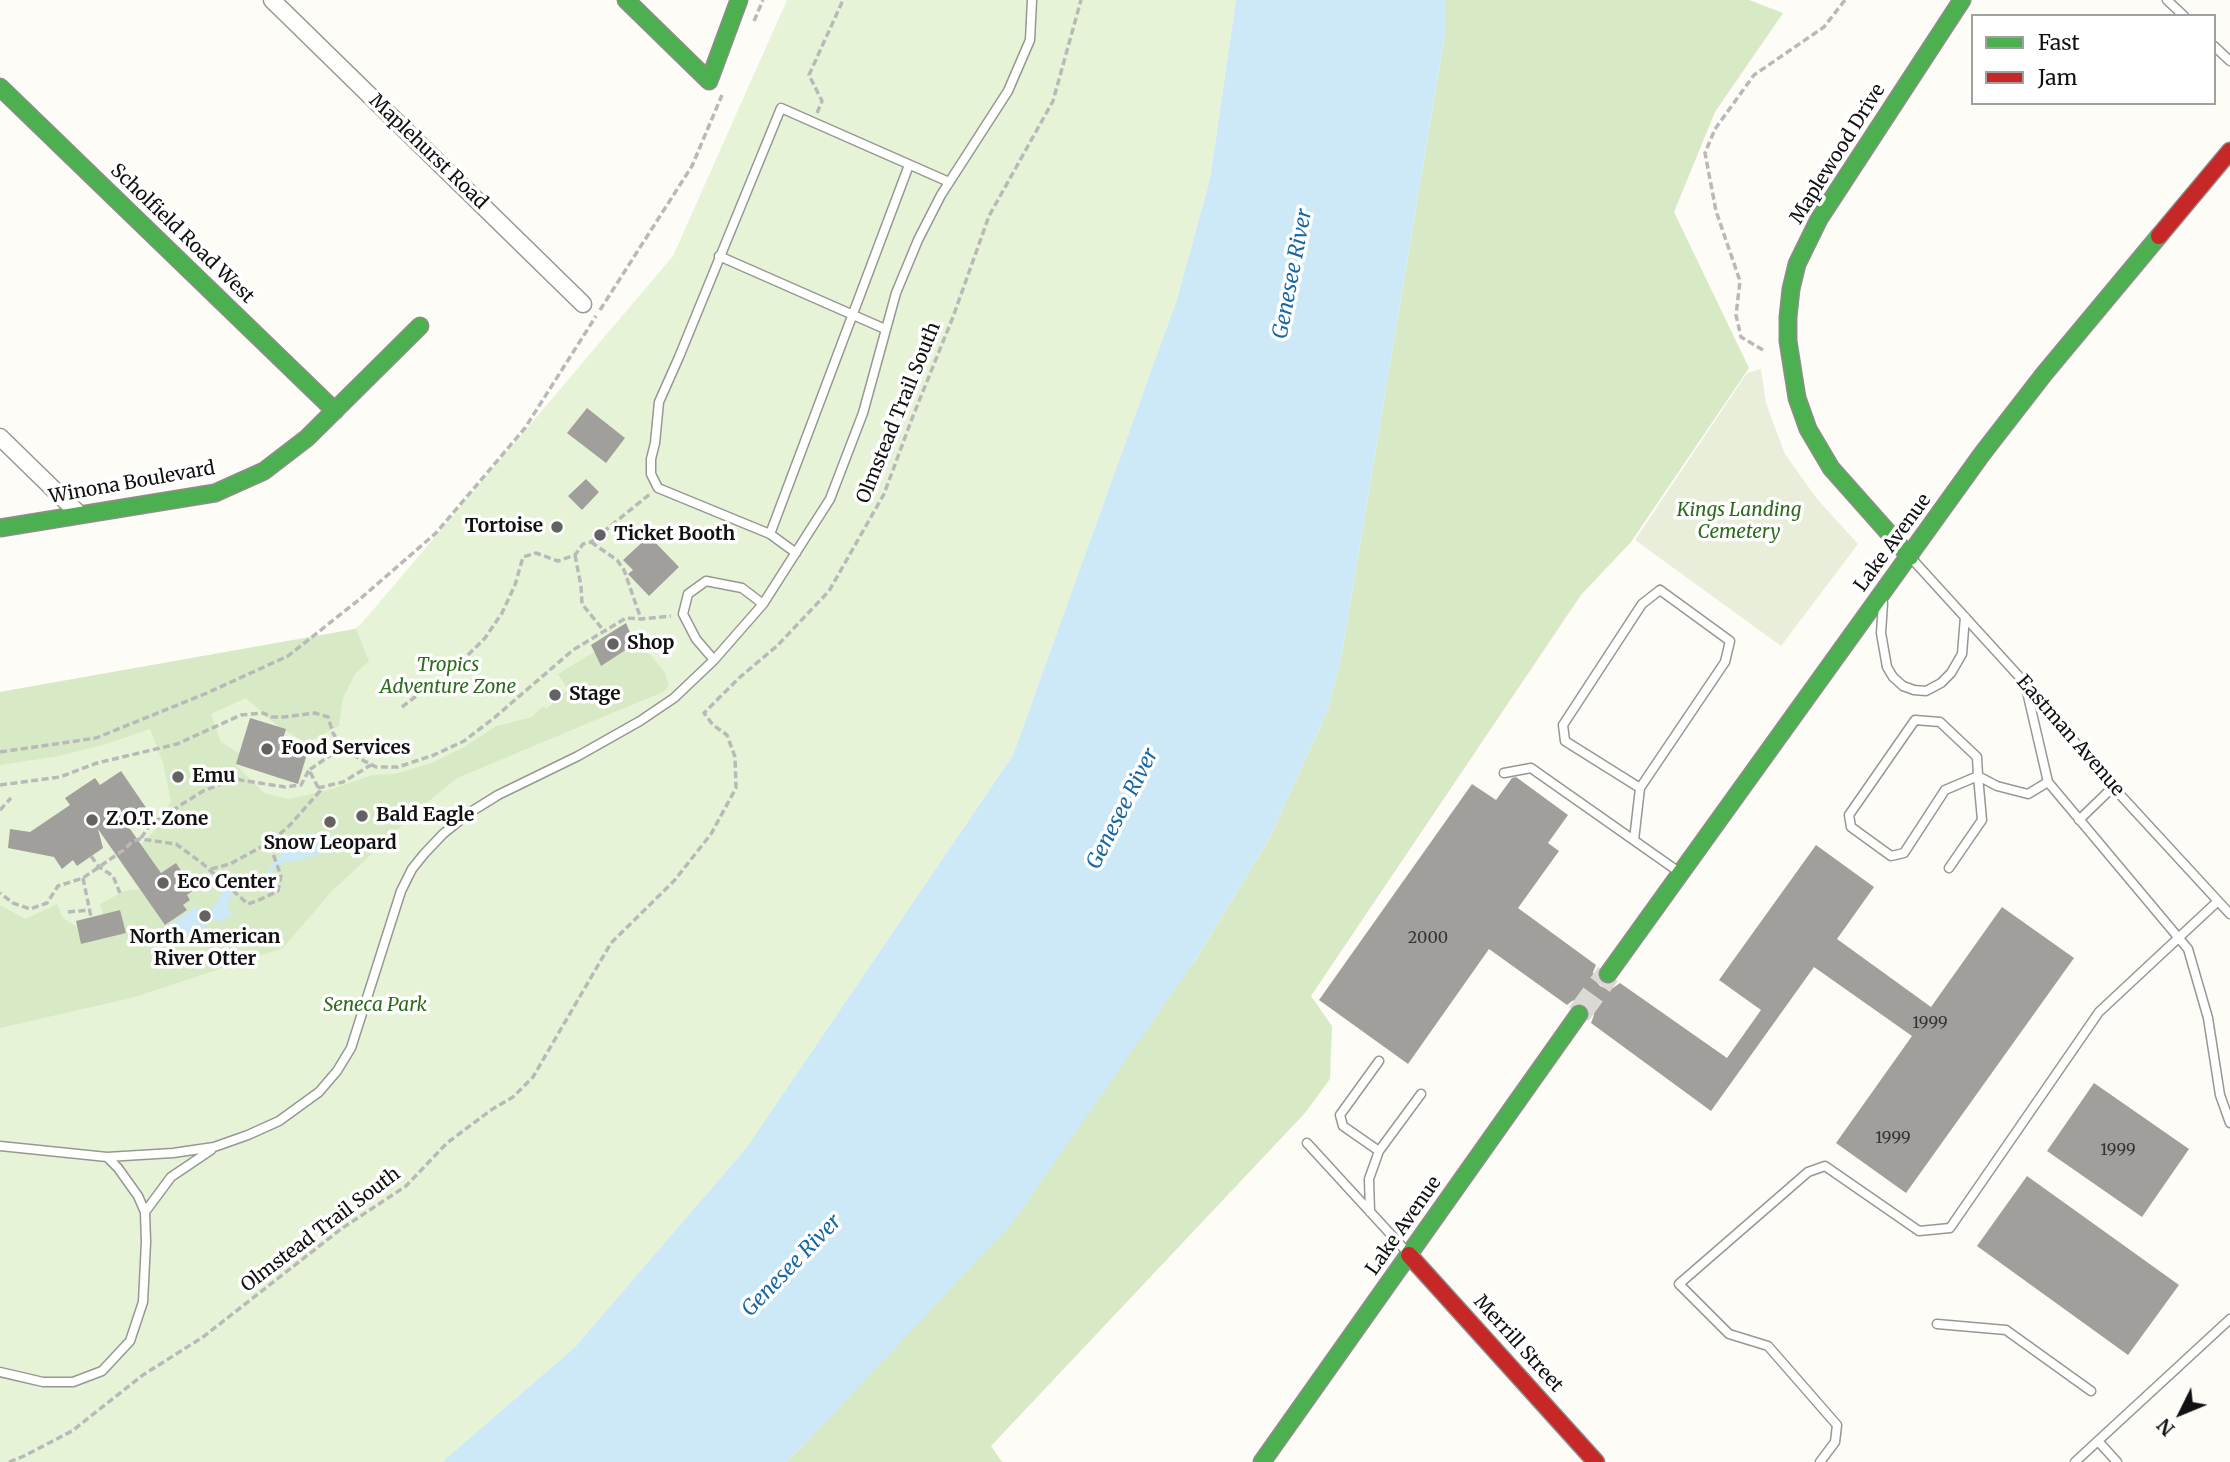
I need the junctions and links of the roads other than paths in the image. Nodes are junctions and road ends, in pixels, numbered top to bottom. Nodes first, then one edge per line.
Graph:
1 (272, 0) edge
2 (626, 0) edge
3 (739, 0) edge
4 (1032, 0) edge
5 (1962, 0) edge
6 (2167, 0) edge
7 (2181, 14) edge
8 (2216, 48) edge
9 (2230, 61) edge
10 (0, 87) edge
11 (2230, 151) edge
12 (909, 165) junction
13 (949, 182) junction
14 (719, 256) junction
15 (583, 304) dead end
16 (852, 315) junction
17 (420, 326) dead end
18 (886, 329) junction
19 (335, 411) junction
20 (0, 437) edge
21 (79, 514) junction
22 (0, 528) edge
23 (770, 534) junction
24 (796, 553) junction
25 (1910, 557) junction
26 (1884, 593) junction
27 (763, 604) junction
28 (1965, 617) junction
29 (714, 660) junction
30 (2025, 683) junction
31 (1504, 772) dead end
32 (1978, 776) junction
33 (2048, 782) junction
34 (1640, 788) junction
35 (2113, 788) junction
36 (2079, 820) junction
37 (1634, 841) junction
38 (1949, 868) dead end
39 (1681, 874) junction
40 (2218, 901) junction
41 (2230, 914) edge
42 (2178, 937) junction
43 (1608, 974) tunnel mouth
44 (1579, 1014) tunnel mouth
45 (1379, 1060) dead end
46 (1420, 1094) dead end
47 (2230, 1123) edge
48 (1307, 1143) dead end
49 (0, 1146) edge
50 (214, 1147) junction
51 (1379, 1151) junction
52 (107, 1157) junction
53 (145, 1212) junction
54 (1370, 1212) junction
55 (1409, 1255) junction
56 (2230, 1319) edge
57 (1937, 1324) dead end
58 (0, 1372) edge
59 (2091, 1391) dead end
60 (2098, 1441) junction
61 (1262, 1462) edge
62 (1596, 1462) edge
63 (1819, 1462) edge
64 (2074, 1462) edge
65 (2117, 1462) edge

1 - 15 street, Maplehurst Road
2 - 3 street
4 - 13 lane
5 - 25 street, Maplewood Drive
6 - 7 lane
8 - 9 lane
10 - 19 street, Scholfield Road West
11 - 25 street, Lake Avenue
12 - 13 lane
12 - 14 lane
12 - 16 lane
13 - 18 lane
14 - 16 lane
14 - 23 lane
16 - 18 lane
16 - 23 lane
17 - 19 street, Winona Boulevard
18 - 24 lane
19 - 21 street, Winona Boulevard
20 - 21 street
21 - 22 street, Winona Boulevard
23 - 24 lane
24 - 27 lane
25 - 26 street, Lake Avenue
25 - 28 lane, Eastman Avenue
26 - 28 lane
26 - 39 street, Lake Avenue
27 - 29 lane
27 - 29 lane
28 - 30 lane, Eastman Avenue
29 - 50 lane
30 - 33 lane
30 - 35 lane, Eastman Avenue
31 - 37 lane
32 - 32 lane
32 - 33 lane
32 - 38 lane
33 - 36 lane
34 - 34 lane
34 - 37 lane
35 - 36 lane
35 - 40 lane, Eastman Avenue
36 - 42 lane
37 - 39 lane
39 - 43 street, Lake Avenue
40 - 41 lane, Eastman Avenue
40 - 42 lane
42 - 47 lane
42 - 63 lane
44 - 55 street, Lake Avenue
45 - 51 lane
46 - 51 lane
48 - 54 lane
49 - 52 lane
50 - 52 lane
50 - 53 lane
51 - 54 lane
52 - 53 lane
53 - 58 lane
54 - 55 lane
55 - 61 street, Lake Avenue
55 - 62 street, Merrill Street
56 - 60 lane
57 - 59 lane
60 - 64 lane
60 - 65 lane

